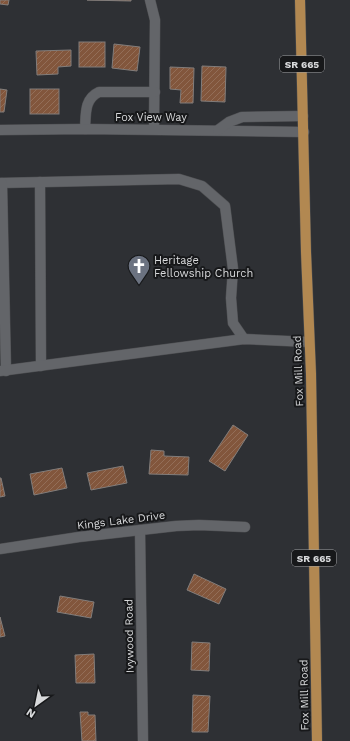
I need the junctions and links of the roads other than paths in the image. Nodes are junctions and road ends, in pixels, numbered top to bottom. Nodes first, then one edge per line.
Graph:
1 (150, 0) edge
2 (300, 0) edge
3 (155, 92) junction
4 (303, 116) junction
5 (85, 129) junction
6 (154, 129) junction
7 (0, 130) edge
8 (218, 130) junction
9 (304, 132) junction
10 (40, 182) junction
11 (1, 183) edge
12 (244, 339) junction
13 (309, 342) junction
14 (41, 366) junction
15 (3, 371) edge
16 (245, 527) dead end
17 (140, 530) junction
18 (0, 549) edge
19 (143, 741) edge
20 (317, 741) edge

1 - 3 street
2 - 4 main road, Fox Mill Road / SR 665
3 - 5 street
3 - 6 street
4 - 8 street
4 - 9 main road, Fox Mill Road / SR 665
5 - 6 street, Fox View Way
5 - 7 street, Fox View Way
6 - 8 street, Fox View Way
8 - 9 street, Fox View Way
9 - 13 main road, Fox Mill Road / SR 665
10 - 11 street
10 - 12 street
10 - 14 street
11 - 15 street
12 - 13 street
12 - 14 street
13 - 20 main road, Fox Mill Road / SR 665
14 - 15 street
16 - 17 street, Kings Lake Drive
17 - 18 street, Kings Lake Drive
17 - 19 street, Ivywood Road

